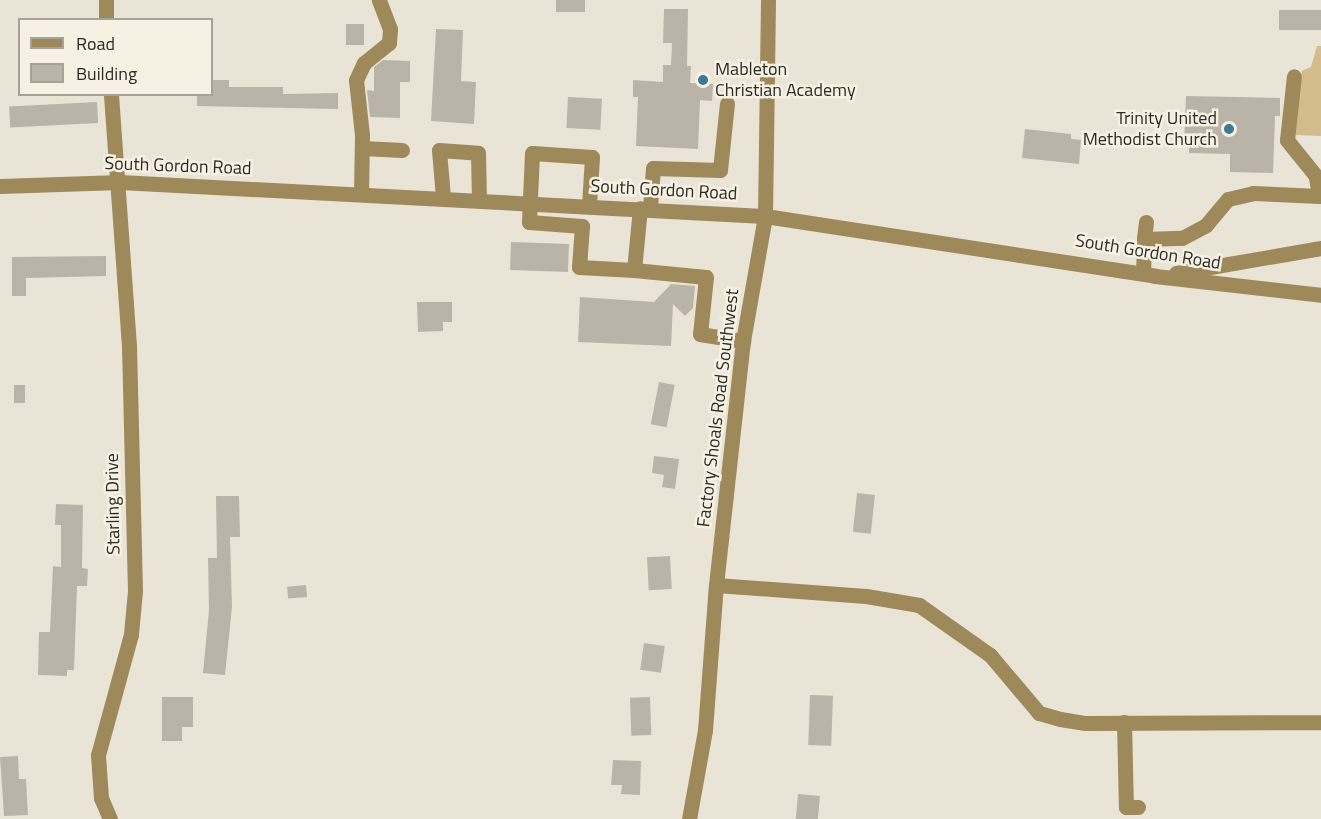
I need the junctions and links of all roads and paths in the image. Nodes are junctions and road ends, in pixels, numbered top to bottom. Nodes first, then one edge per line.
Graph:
1 (106, 0) edge
2 (380, 0) edge
3 (768, 0) edge
4 (106, 18) edge
5 (1294, 76) dead end
6 (111, 96) edge
7 (727, 103) dead end
8 (362, 148) junction
9 (402, 150) dead end
10 (120, 182) junction
11 (0, 186) edge
12 (361, 194) junction
13 (442, 197) junction
14 (479, 199) junction
15 (530, 202) junction
16 (589, 205) junction
17 (645, 208) junction
18 (765, 216) junction
19 (1146, 222) dead end
20 (1144, 239) junction
21 (1321, 248) edge
22 (634, 270) junction
23 (1149, 274) junction
24 (1321, 295) edge
25 (743, 341) junction
26 (716, 585) junction
27 (1124, 722) junction
28 (1321, 722) edge
29 (1138, 807) dead end
30 (110, 819) edge
31 (689, 819) edge

1 - 4 street
2 - 8 street
3 - 18 street, Factory Shoals Road Southwest
5 - 20 street
6 - 10 street, Starling Drive
7 - 17 street
8 - 9 street
8 - 12 street
10 - 11 street, South Gordon Road
10 - 12 street, South Gordon Road
10 - 30 street, Starling Drive
12 - 13 street, South Gordon Road
13 - 14 street, South Gordon Road
13 - 14 street
14 - 15 street, South Gordon Road
15 - 16 street, South Gordon Road
15 - 16 street
15 - 22 street
16 - 17 street, South Gordon Road
17 - 18 street, South Gordon Road
17 - 22 street
18 - 23 street, South Gordon Road
18 - 25 street, Factory Shoals Road Southwest
19 - 20 street
20 - 23 street
21 - 23 street
22 - 25 street
23 - 24 street, South Gordon Road
25 - 26 street, Factory Shoals Road Southwest
26 - 27 street
26 - 31 street, Factory Shoals Road Southwest
27 - 28 street
27 - 29 street

